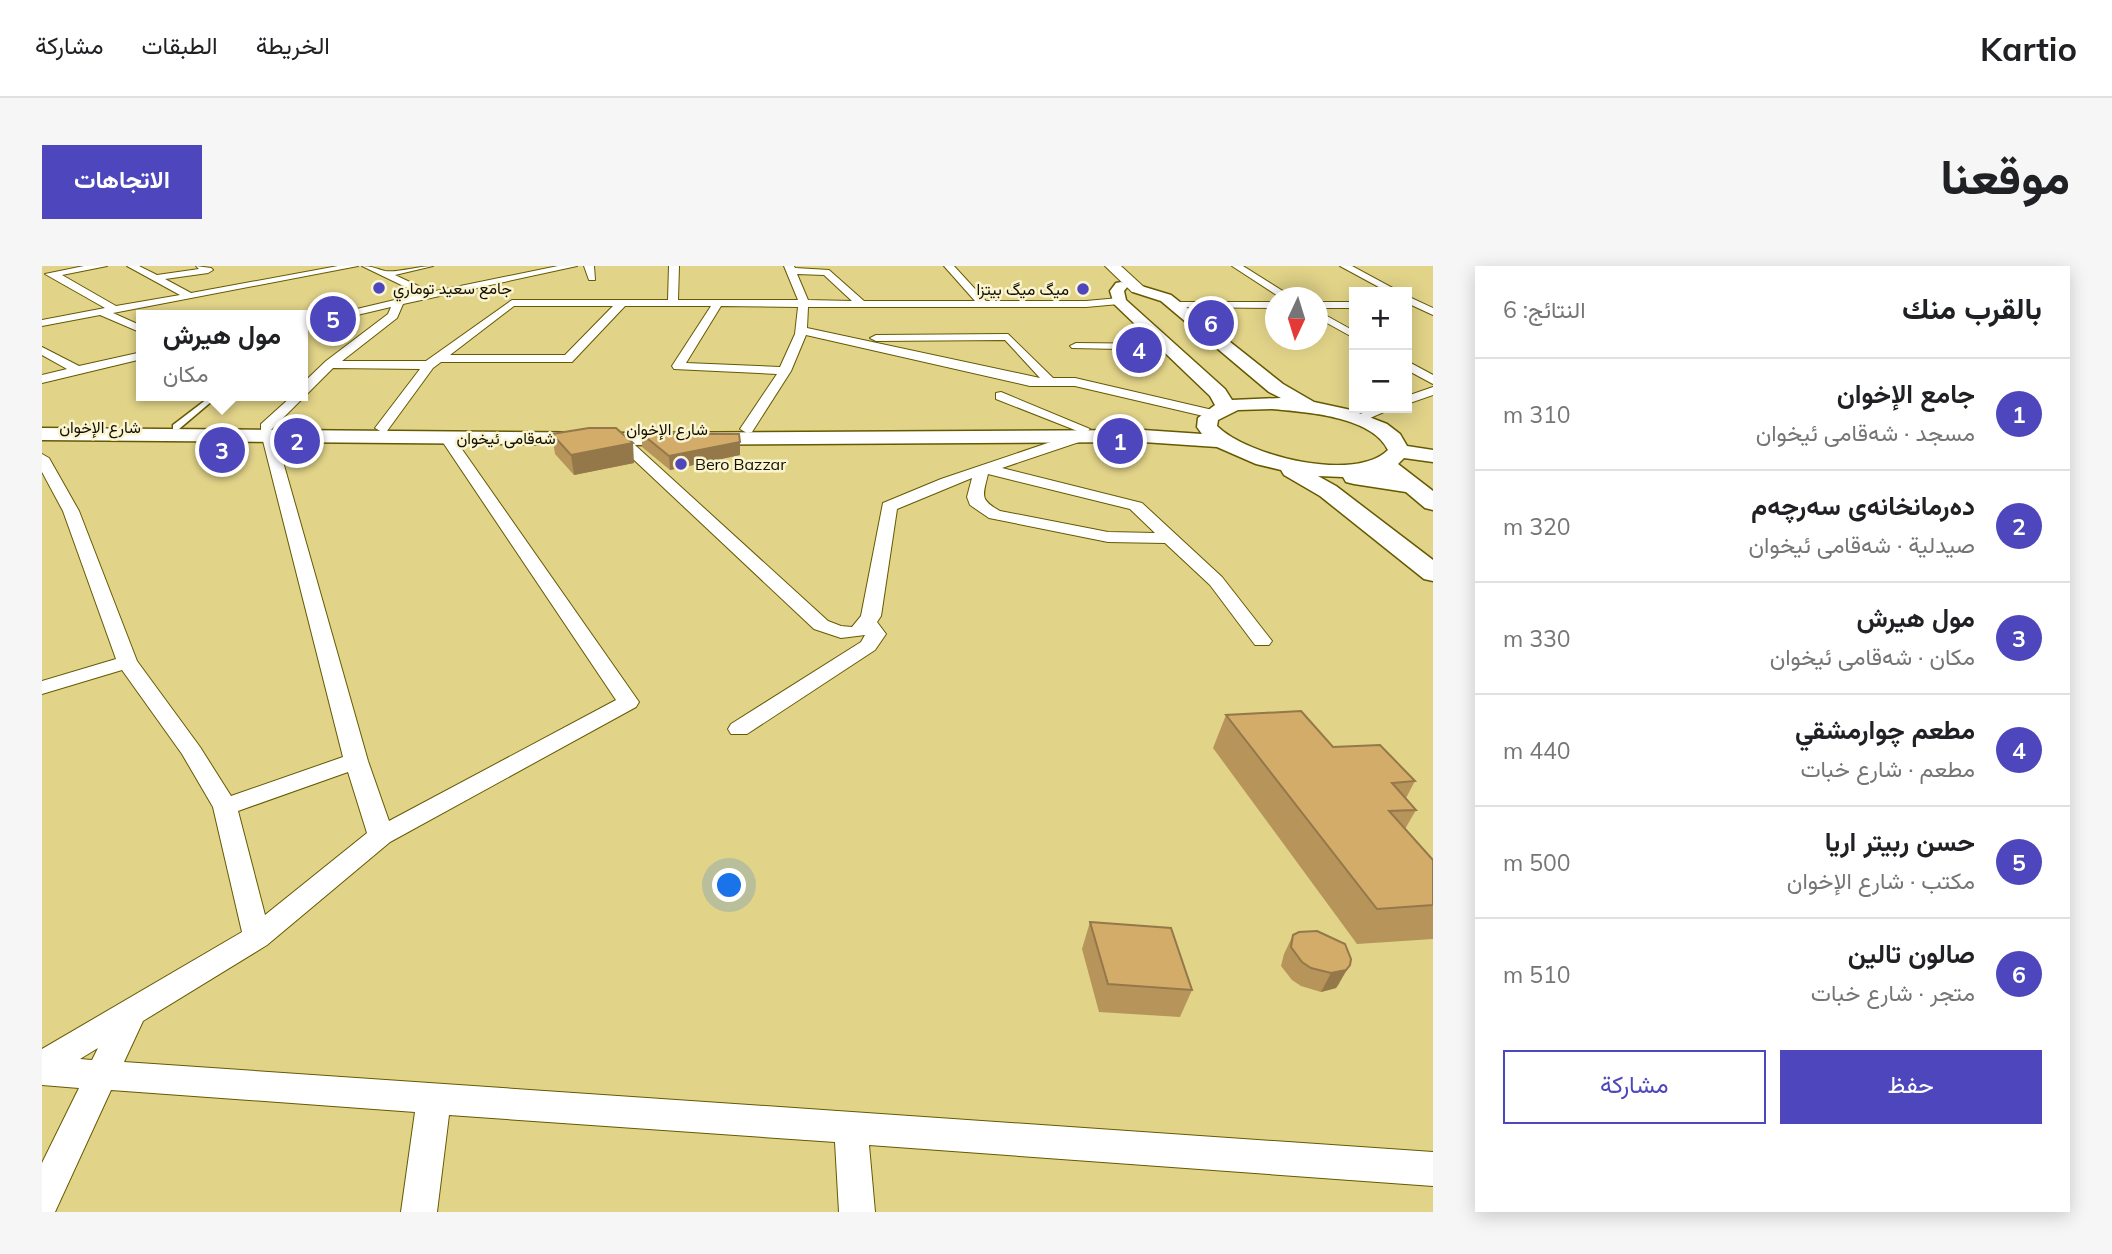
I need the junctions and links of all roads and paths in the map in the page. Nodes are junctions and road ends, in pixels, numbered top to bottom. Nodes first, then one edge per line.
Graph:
1 (102, 266) edge
2 (132, 266) edge
3 (201, 266) edge
4 (353, 266) edge
5 (367, 266) edge
6 (428, 266) edge
7 (572, 266) edge
8 (589, 266) edge
9 (674, 266) edge
10 (949, 266) edge
11 (1098, 266) edge
12 (1112, 266) edge
13 (1237, 266) edge
14 (1345, 266) edge
15 (790, 268) edge
16 (54, 274) junction
17 (388, 274) junction
18 (42, 276) edge
19 (156, 278) junction
20 (592, 278) dead end
21 (1271, 287) edge
22 (1385, 287) edge
23 (1126, 292) junction
24 (188, 295) junction
25 (430, 295) junction
26 (1412, 302) edge
27 (398, 303) junction
28 (622, 303) junction
29 (718, 303) junction
30 (803, 303) junction
31 (861, 303) junction
32 (673, 304) junction
33 (983, 304) junction
34 (1175, 305) junction
35 (1265, 305) edge
36 (1328, 305) edge
37 (1349, 305) edge
38 (1412, 305) edge
39 (1419, 305) junction
40 (1433, 305) edge
41 (115, 310) junction
42 (101, 312) junction
43 (1433, 312) edge
44 (1328, 320) edge
45 (42, 323) edge
46 (308, 324) edge
47 (136, 327) edge
48 (800, 330) junction
49 (1349, 332) edge
50 (830, 338) junction
51 (1076, 346) dead end
52 (1167, 347) junction
53 (42, 350) edge
54 (136, 356) edge
55 (433, 362) junction
56 (136, 363) edge
57 (330, 364) junction
58 (1412, 368) edge
59 (77, 370) junction
60 (785, 371) junction
61 (42, 379) edge
62 (1048, 380) junction
63 (1433, 380) edge
64 (42, 386) edge
65 (308, 387) edge
66 (1215, 390) junction
67 (1282, 391) junction
68 (1433, 391) edge
69 (1001, 396) dead end
70 (1412, 398) edge
71 (209, 401) edge
72 (295, 401) edge
73 (1320, 409) junction
74 (1372, 413) edge
75 (1215, 415) junction
76 (1356, 419) junction
77 (42, 426) edge
78 (176, 427) junction
79 (382, 428) junction
80 (747, 429) junction
81 (267, 432) junction
82 (1083, 432) junction
83 (1180, 433) junction
84 (511, 434) junction
85 (42, 435) edge
86 (447, 438) junction
87 (620, 439) junction
88 (1221, 441) junction
89 (1394, 456) junction
90 (1433, 456) edge
91 (42, 459) edge
92 (1277, 462) junction
93 (984, 471) junction
94 (1410, 486) junction
95 (1325, 489) junction
96 (1433, 503) edge
97 (1170, 538) junction
98 (1433, 573) edge
99 (868, 623) junction
100 (1262, 641) dead end
101 (127, 662) junction
102 (42, 688) edge
103 (739, 729) dead end
104 (356, 761) junction
105 (225, 807) junction
106 (381, 836) junction
107 (257, 937) junction
108 (132, 1011) junction
109 (42, 1068) edge
110 (100, 1075) junction
111 (434, 1098) junction
112 (851, 1128) junction
113 (1433, 1170) edge
114 (42, 1201) edge
115 (419, 1212) edge
116 (857, 1212) edge

1 - 16 street
2 - 19 street
3 - 19 street
4 - 24 street
5 - 17 street
6 - 17 street
7 - 25 street
8 - 20 street
9 - 32 street
10 - 33 street
11 - 23 main road
12 - 23 main road
13 - 21 street
14 - 22 street
15 - 30 street
15 - 31 street
16 - 18 street
16 - 41 street
17 - 25 street
19 - 24 street
23 - 33 street
23 - 34 main road
23 - 52 main road
24 - 41 street
25 - 27 street
26 - 39 street
27 - 46 street
27 - 57 street
28 - 32 street
28 - 55 street
28 - 55 street
29 - 30 street
29 - 32 street
29 - 60 street
30 - 31 street
30 - 48 street
31 - 33 street
34 - 35 street
34 - 67 main road
36 - 37 street
38 - 39 street
39 - 40 street
39 - 43 street
41 - 42 street
42 - 45 street
42 - 47 street
44 - 49 street
48 - 50 street
48 - 60 street
50 - 62 street
50 - 62 street
51 - 52 street
52 - 66 main road
53 - 59 street
54 - 59 street
55 - 57 street
55 - 79 street
56 - 64 street
57 - 65 street
58 - 63 street
59 - 61 street
60 - 80 street
62 - 75 street
66 - 67 main road
66 - 75 main road
67 - 73 main road
68 - 70 street
69 - 82 street
71 - 78 lane
72 - 81 street
73 - 75 main road
73 - 76 main road
74 - 76 street
75 - 83 main road
75 - 88 main road
76 - 89 main road
77 - 78 main road, شارع الإخوان
78 - 81 main road, شارع الإخوان
79 - 81 main road, شارع الإخوان
79 - 84 main road, شارع الإخوان
80 - 82 main road, شارع الإخوان
80 - 84 main road, شارع الإخوان
81 - 85 main road, شەقامی ئیخوان
81 - 86 main road, شەقامی ئیخوان
81 - 104 street
82 - 83 main road, شەقامی ئیخوان
82 - 87 main road, شەقامی ئیخوان
82 - 93 street
83 - 88 main road, شەقامی ئیخوان
84 - 86 main road, شەقامی ئیخوان
84 - 87 main road, شەقامی ئیخوان
86 - 106 street
87 - 99 street
88 - 92 main road
89 - 90 main road
89 - 92 main road
89 - 94 main road
91 - 101 street
92 - 95 main road
93 - 97 street
93 - 97 street
93 - 99 street
94 - 95 main road
94 - 96 main road
95 - 98 main road
97 - 100 street
99 - 103 street
101 - 102 street
101 - 105 street
104 - 105 street
104 - 106 street
105 - 107 street
106 - 107 street
107 - 108 street
108 - 109 street
108 - 110 street
109 - 110 street
110 - 111 street
110 - 114 street
111 - 112 street
111 - 115 street
112 - 113 street
112 - 116 street

